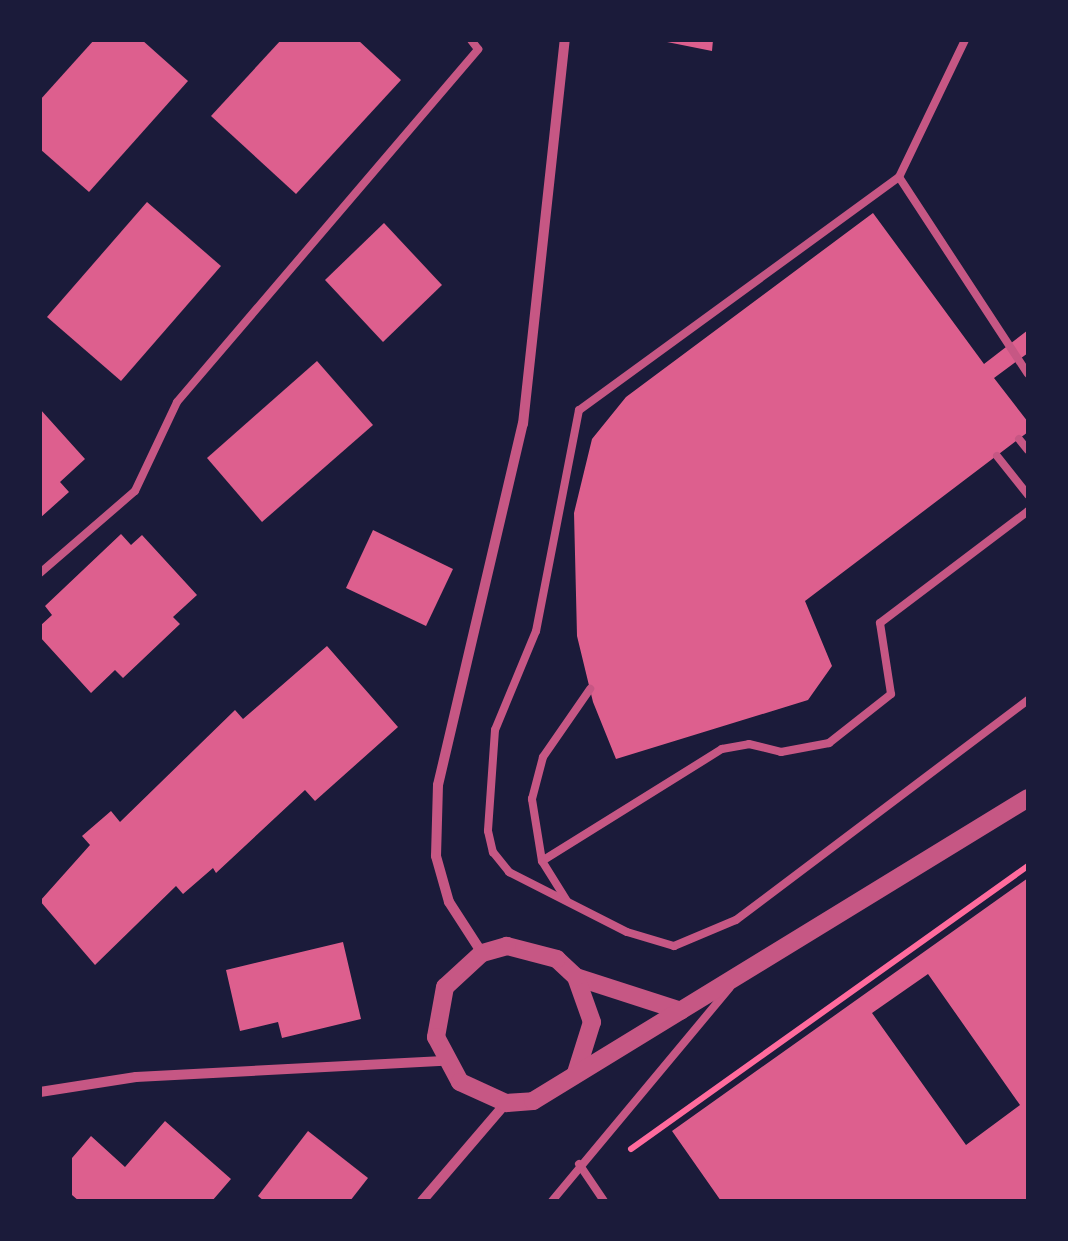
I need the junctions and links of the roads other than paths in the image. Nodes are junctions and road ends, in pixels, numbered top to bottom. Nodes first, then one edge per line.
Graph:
1 (471, 40) edge
2 (564, 40) edge
3 (965, 40) edge
4 (899, 177) junction
5 (1028, 374) edge
6 (1019, 439) dead end
7 (1028, 450) edge
8 (997, 456) dead end
9 (1028, 496) edge
10 (1028, 511) edge
11 (40, 573) edge
12 (590, 689) dead end
13 (1028, 700) edge
14 (1028, 798) edge
15 (542, 861) junction
16 (567, 901) junction
17 (482, 953) junction
18 (576, 977) junction
19 (733, 984) junction
20 (681, 1011) junction
21 (444, 1062) junction
22 (576, 1073) junction
23 (40, 1092) edge
24 (506, 1103) junction
25 (579, 1164) junction
26 (422, 1201) edge
27 (552, 1201) edge
28 (604, 1201) edge

1 - 11 lane
2 - 17 street
3 - 4 lane
4 - 5 lane
4 - 16 lane
6 - 7 lane
8 - 9 lane
10 - 15 lane
12 - 15 lane
13 - 16 lane
14 - 19 street
15 - 16 lane
17 - 18 street
17 - 21 street
18 - 20 street
18 - 22 street
19 - 20 street
19 - 25 lane
20 - 22 street
21 - 23 street
21 - 24 street
22 - 24 street
24 - 26 street
25 - 27 lane
25 - 28 lane

